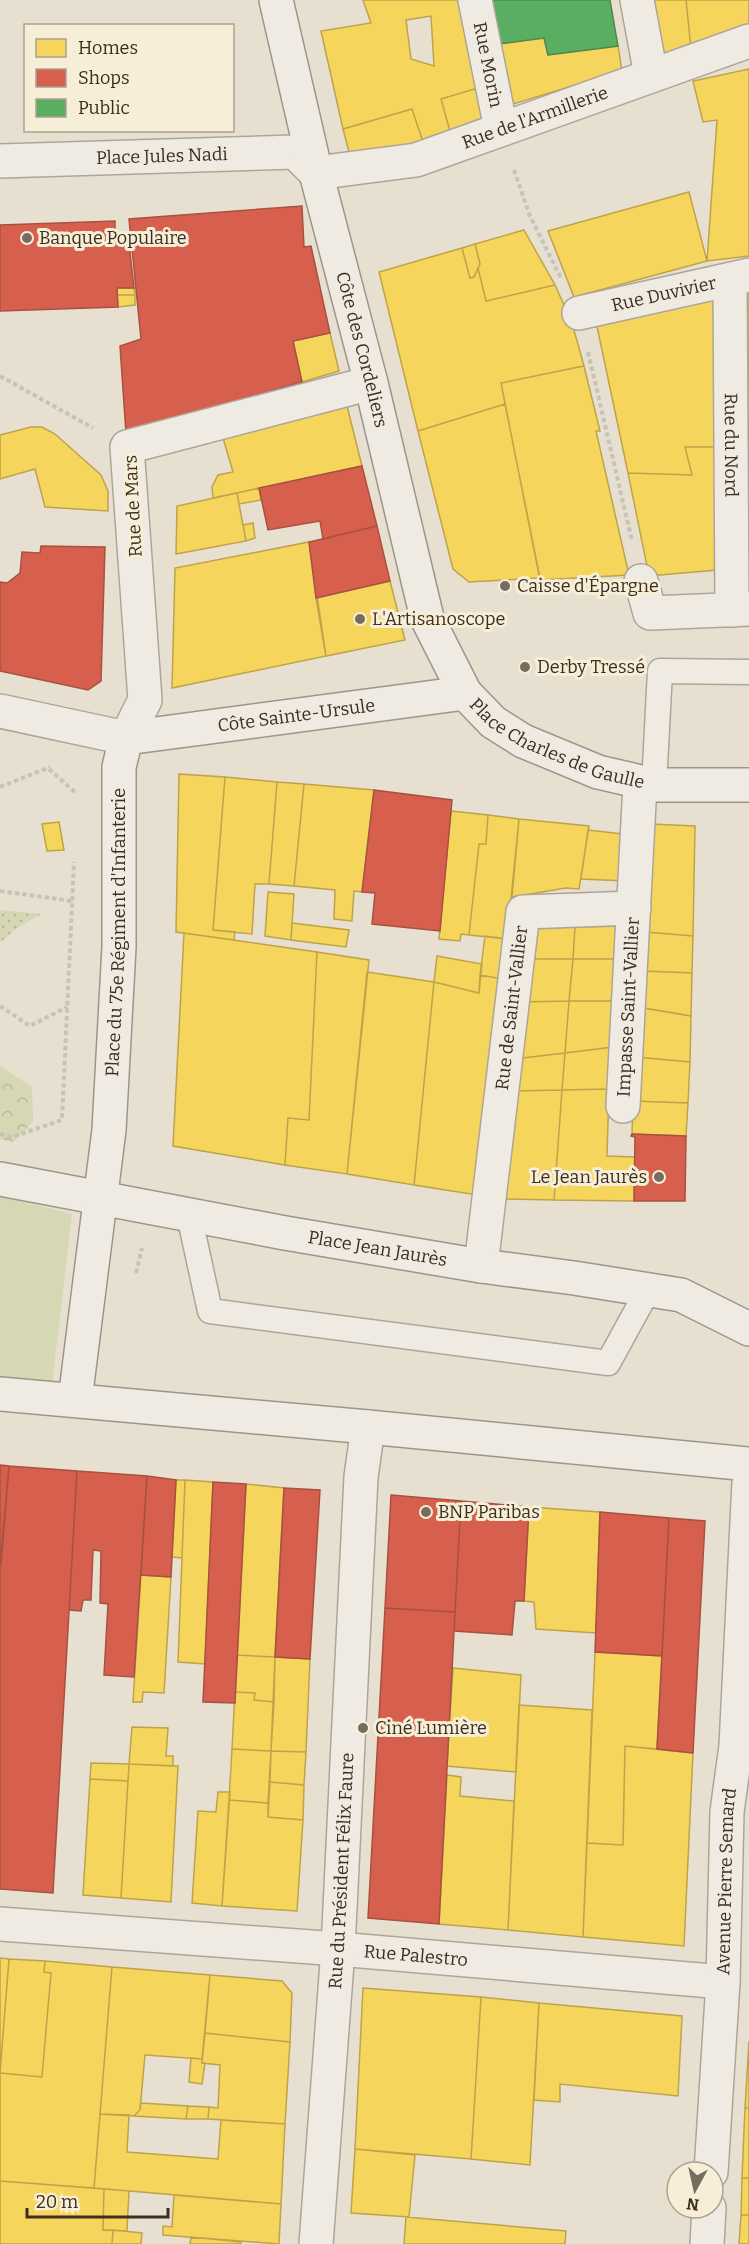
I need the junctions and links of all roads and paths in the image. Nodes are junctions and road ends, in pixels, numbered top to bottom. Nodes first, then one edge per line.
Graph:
1 (276, 0) edge
2 (475, 0) edge
3 (637, 0) edge
4 (749, 41) edge
5 (651, 75) junction
6 (501, 129) junction
7 (0, 161) edge
8 (316, 173) junction
9 (740, 277) edge
10 (579, 313) dead end
11 (0, 376) edge
12 (371, 383) junction
13 (127, 447) junction
14 (641, 581) dead end
15 (740, 610) edge
16 (749, 672) edge
17 (465, 693) junction
18 (0, 711) edge
19 (126, 738) junction
20 (49, 769) dead end
21 (647, 785) junction
22 (749, 785) edge
23 (78, 795) dead end
24 (75, 854) dead end
25 (0, 891) edge
26 (72, 901) junction
27 (634, 908) junction
28 (0, 1006) edge
29 (68, 1007) junction
30 (623, 1106) dead end
31 (0, 1134) edge
32 (0, 1179) edge
33 (102, 1198) junction
34 (152, 1208) junction
35 (189, 1215) junction
36 (482, 1266) junction
37 (134, 1279) dead end
38 (648, 1290) junction
39 (749, 1329) edge
40 (0, 1394) edge
41 (75, 1400) junction
42 (368, 1426) junction
43 (749, 1464) edge
44 (749, 1482) edge
45 (0, 1924) edge
46 (338, 1950) junction
47 (723, 1982) junction
48 (712, 2160) edge
49 (708, 2220) edge
50 (316, 2244) edge
51 (707, 2244) edge

1 - 8 street, Côte des Cordeliers
2 - 6 street, Rue Morin
3 - 5 street
4 - 5 street, Rue de l'Armillerie
5 - 6 street, Rue de l'Armillerie
6 - 8 street, Rue de l'Armillerie
7 - 8 street, Place Jules Nadi
8 - 12 street, Côte des Cordeliers
9 - 10 street, Rue Duvivier
9 - 15 street, Rue du Nord
11 - 13 path
12 - 13 street, Rue de Mars
12 - 17 street, Côte des Cordeliers
13 - 19 street, Rue de Mars
14 - 15 street, Rue du Nord
16 - 21 lane, Place Charles de Gaulle
17 - 19 street, Côte Sainte-Ursule
17 - 21 street, Place Charles de Gaulle
18 - 19 street, Côte Sainte-Ursule
19 - 33 street, Place du 75e Régiment d'Infanterie
20 - 23 path
21 - 22 street, Place Charles de Gaulle
21 - 27 street
24 - 26 path
25 - 26 path
26 - 29 path
27 - 30 street, Impasse Saint-Vallier
27 - 36 street, Rue de Saint-Vallier
28 - 29 path
29 - 31 path
32 - 33 street, Place Jean Jaurès
33 - 34 street, Place Jean Jaurès
33 - 41 street, Place du 75e Régiment d'Infanterie
34 - 35 street, Place Jean Jaurès
34 - 37 path
35 - 36 street, Place Jean Jaurès
35 - 38 lane
36 - 38 street, Place Jean Jaurès
38 - 39 street, Place Jean Jaurès
40 - 41 street
41 - 42 street
42 - 43 street
42 - 46 street, Rue du Président Félix Faure
44 - 47 street, Avenue Pierre Semard
45 - 46 street, Rue Palestro
46 - 47 street, Rue Palestro
46 - 50 street, Rue du Président Félix Faure
47 - 48 street, Avenue Pierre Semard
49 - 51 street

